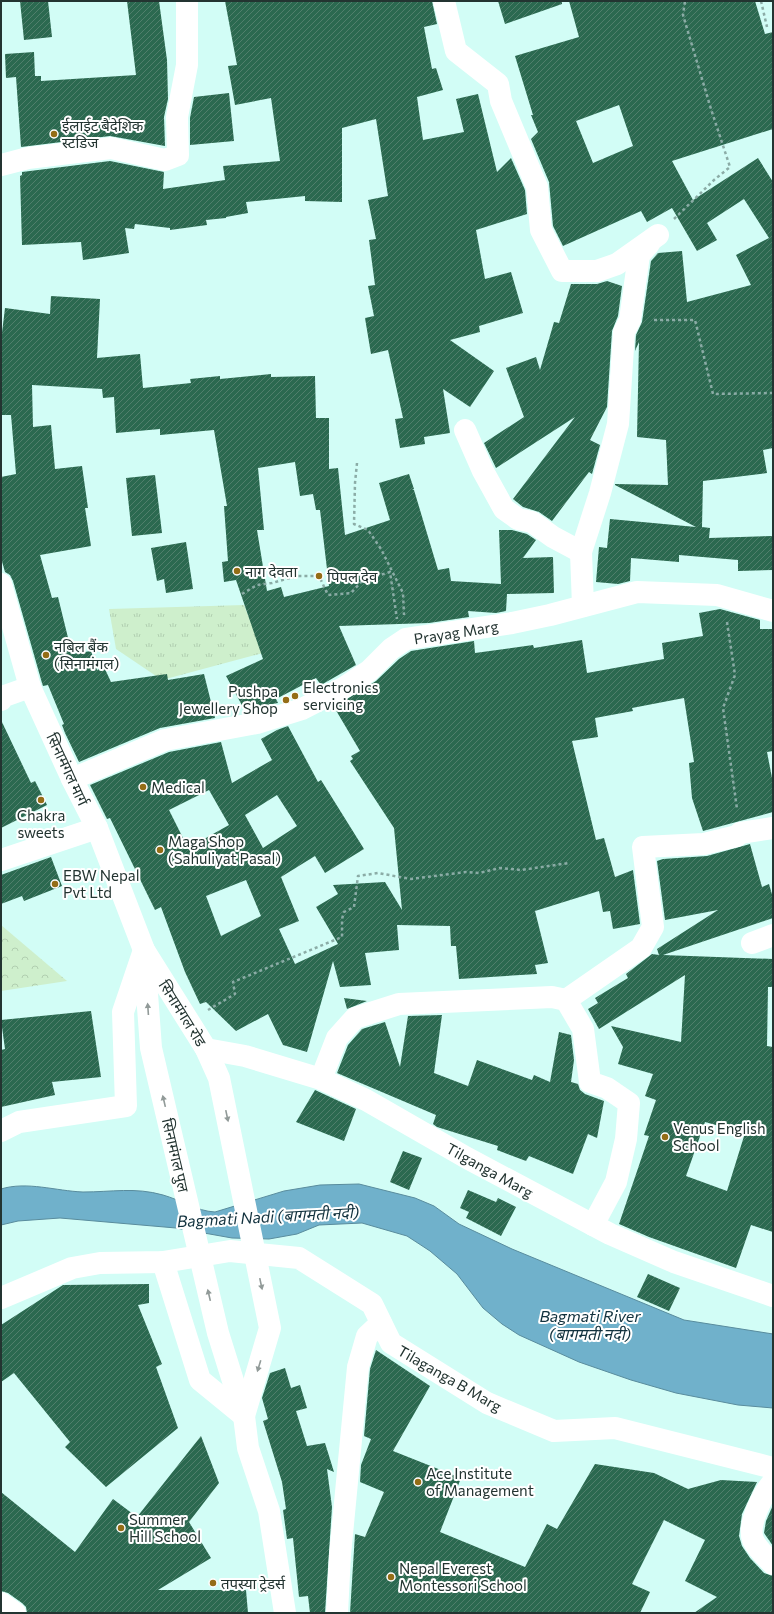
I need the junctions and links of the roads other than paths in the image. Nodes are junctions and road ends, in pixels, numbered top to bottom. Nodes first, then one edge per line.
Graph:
1 (187, 1) edge
2 (444, 1) edge
3 (1, 165) edge
4 (465, 430) dead end
5 (580, 552) junction
6 (1, 584) edge
7 (583, 606) junction
8 (773, 611) edge
9 (30, 687) junction
10 (1, 700) edge
11 (72, 779) junction
12 (97, 828) junction
13 (773, 828) edge
14 (1, 860) edge
15 (773, 935) edge
16 (752, 943) dead end
17 (144, 950) junction
18 (566, 1000) junction
19 (206, 1049) junction
20 (322, 1079) junction
21 (1, 1131) edge
22 (593, 1226) junction
23 (163, 1262) junction
24 (773, 1296) edge
25 (1, 1298) edge
26 (381, 1323) junction
27 (244, 1416) junction
28 (773, 1468) edge
29 (773, 1482) edge
30 (773, 1564) edge
31 (1, 1603) edge
32 (15, 1613) edge
33 (285, 1613) edge
34 (337, 1613) edge

1 - 3 street
2 - 5 street
4 - 5 street
5 - 7 street
6 - 9 street, सिनामंगल मार्ग
7 - 8 street, Prayag Marg
7 - 11 street, Prayag Marg
9 - 10 street
9 - 11 street, सिनामंगल मार्ग
11 - 12 street, सिनामंगल मार्ग
12 - 14 street
12 - 17 street, सिनामंगल मार्ग
13 - 18 street
15 - 16 street
17 - 19 street, सिनामंगल रोड
17 - 21 street
27 -> 17 street, सिनामंगल पुल
18 - 20 street
18 - 22 street
19 - 20 street, Tilganga Marg
19 -> 27 street, सिनामंगल रोड
20 - 22 street, Tilganga Marg
22 - 24 street, Tilganga Marg
23 - 25 street, Tilaganga B Marg
23 - 26 street, Tilaganga B Marg
23 - 27 street
26 - 28 street, Tilaganga B Marg
26 - 34 street
27 - 33 street
29 - 30 street
31 - 32 street

